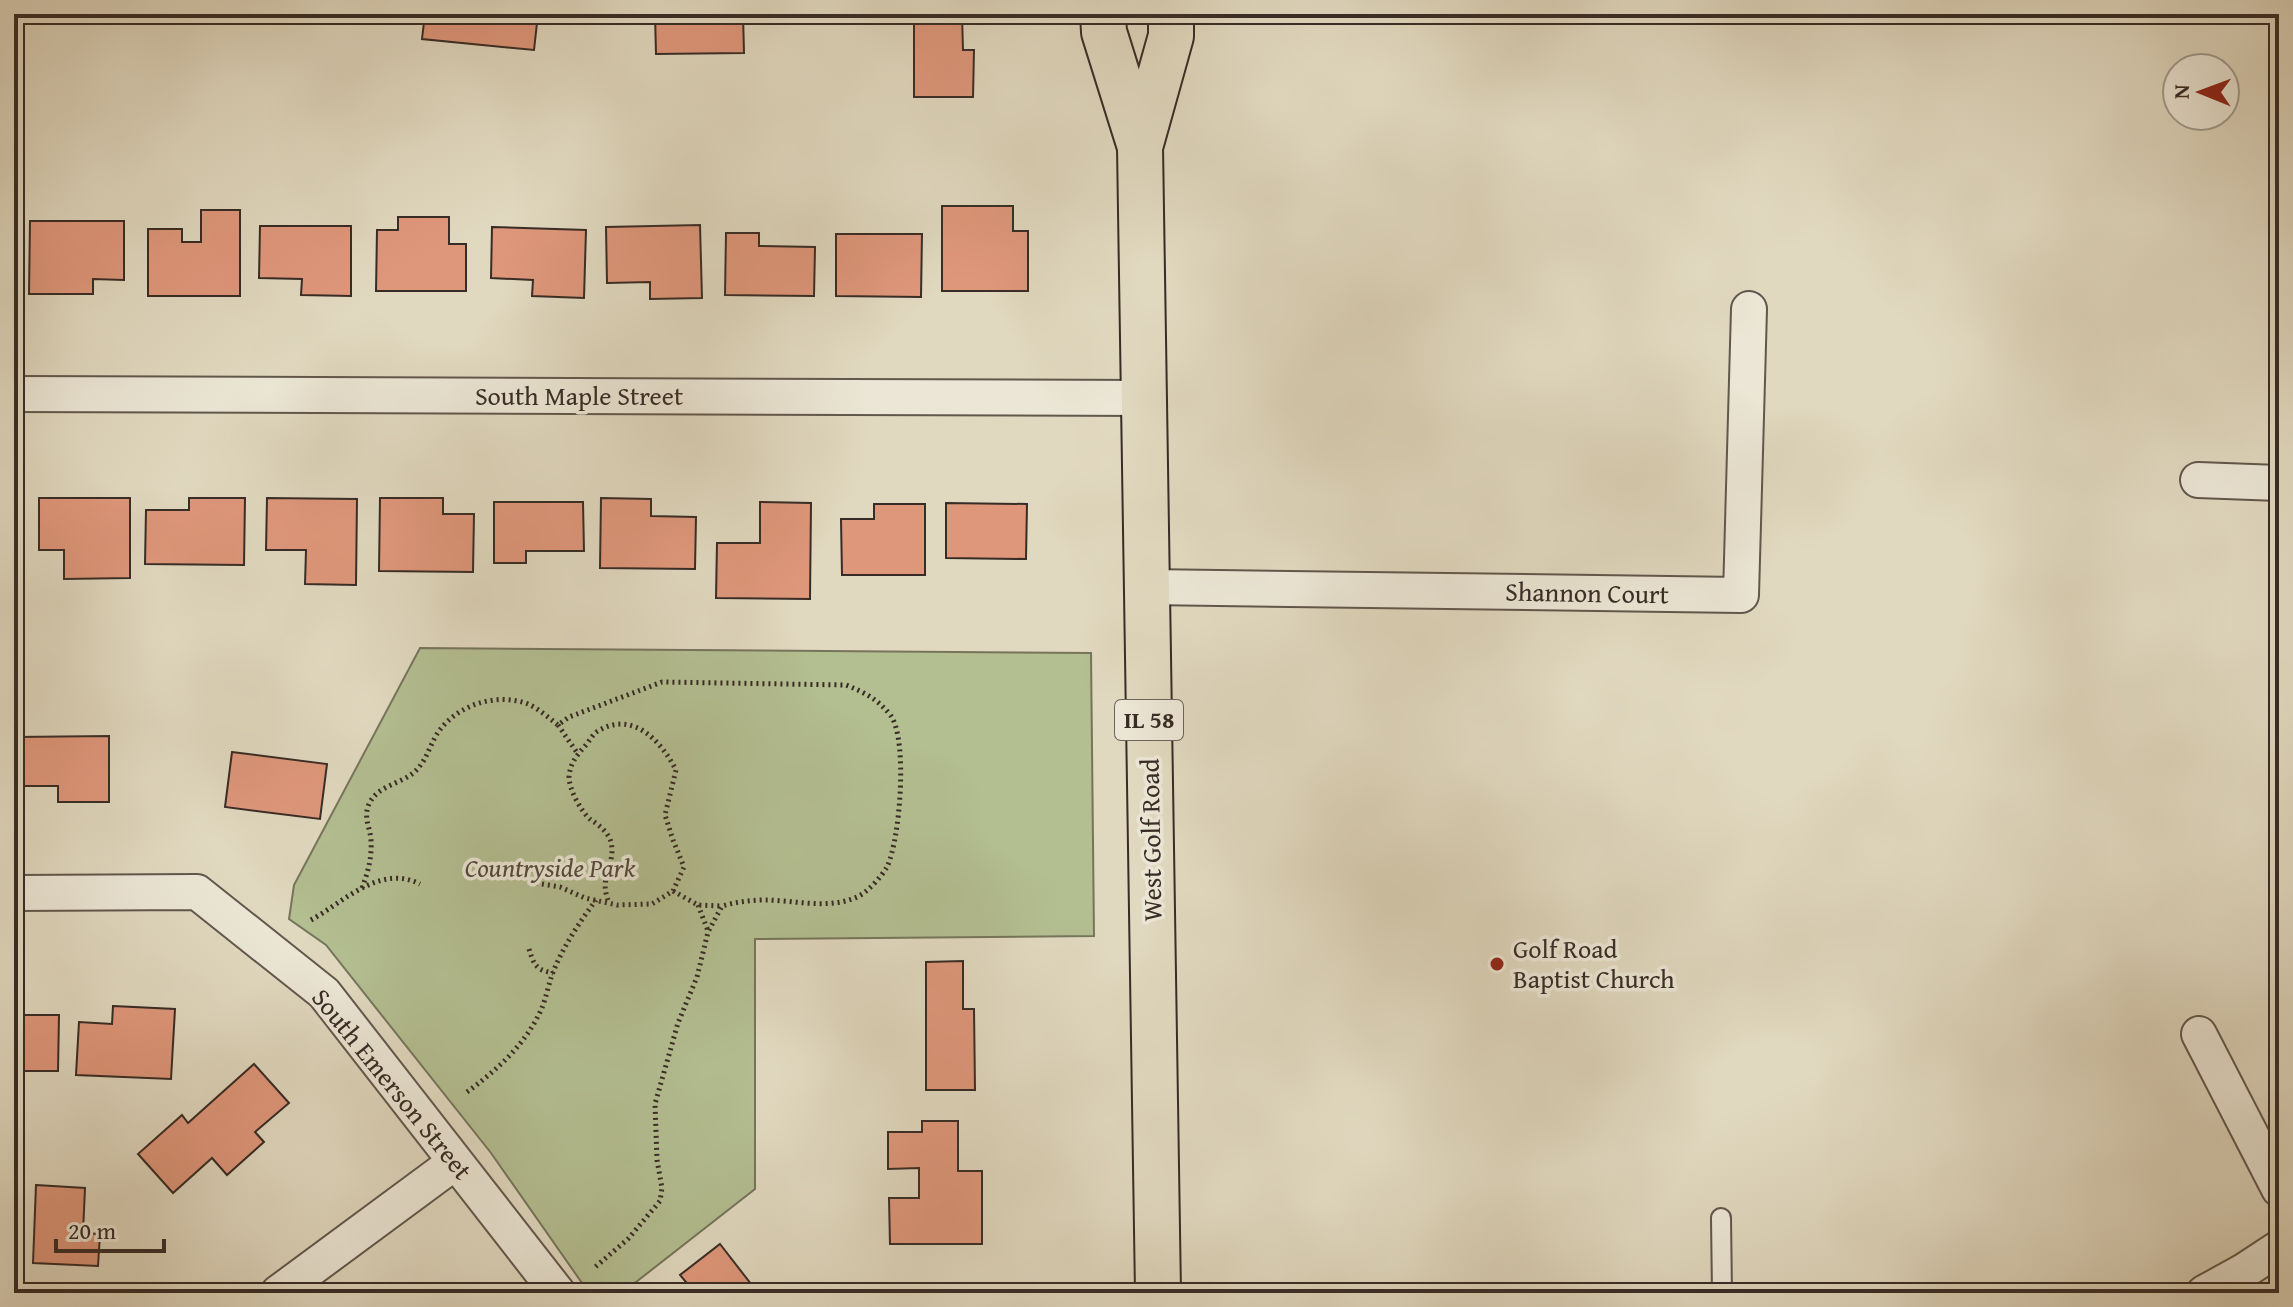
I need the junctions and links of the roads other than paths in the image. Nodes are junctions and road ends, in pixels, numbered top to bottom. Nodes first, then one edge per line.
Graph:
1 (1103, 14) edge
2 (1171, 14) edge
3 (1140, 147) junction
4 (1749, 309) dead end
5 (14, 394) edge
6 (1145, 398) junction
7 (2198, 480) dead end
8 (2279, 483) edge
9 (1147, 587) junction
10 (14, 893) edge
11 (2199, 1034) dead end
12 (454, 1163) junction
13 (2279, 1189) edge
14 (1721, 1218) dead end
15 (2279, 1248) edge
16 (278, 1293) edge
17 (558, 1293) edge
18 (1158, 1293) edge
19 (1722, 1293) edge
20 (2204, 1293) edge

1 - 3 main road, West Golf Road / IL 58
2 - 3 main road, West Golf Road / IL 58
3 - 6 main road, West Golf Road / IL 58
4 - 9 street, Shannon Court
5 - 6 street, South Maple Street
6 - 9 main road, West Golf Road / IL 58
7 - 8 street
9 - 18 main road, West Golf Road / IL 58
10 - 12 street, South Emerson Street
11 - 13 street
12 - 16 street
12 - 17 street, South Emerson Street
14 - 19 lane
15 - 20 street

